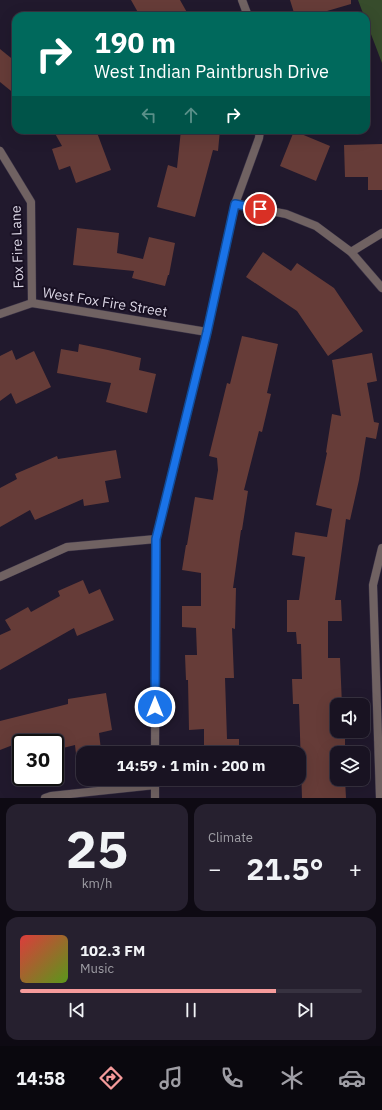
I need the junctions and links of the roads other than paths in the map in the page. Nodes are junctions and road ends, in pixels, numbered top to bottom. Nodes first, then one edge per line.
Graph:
1 (242, 0) edge
2 (246, 12) edge
3 (260, 134) edge
4 (0, 151) edge
5 (235, 204) junction
6 (382, 233) edge
7 (351, 252) junction
8 (382, 288) edge
9 (32, 303) junction
10 (0, 314) edge
11 (207, 332) junction
12 (156, 539) junction
13 (382, 548) edge
14 (0, 577) edge
15 (155, 746) edge
16 (125, 786) edge
17 (155, 786) edge
18 (45, 798) edge
19 (155, 798) edge
20 (380, 798) edge

1 - 2 street
3 - 5 street
4 - 9 street, Fox Fire Lane
5 - 7 street
5 - 11 street
6 - 7 street
7 - 8 street
9 - 10 street, West Fox Fire Street
9 - 11 street, West Fox Fire Street
11 - 12 street
12 - 14 street
12 - 15 street
13 - 20 street
16 - 18 street
17 - 19 street

